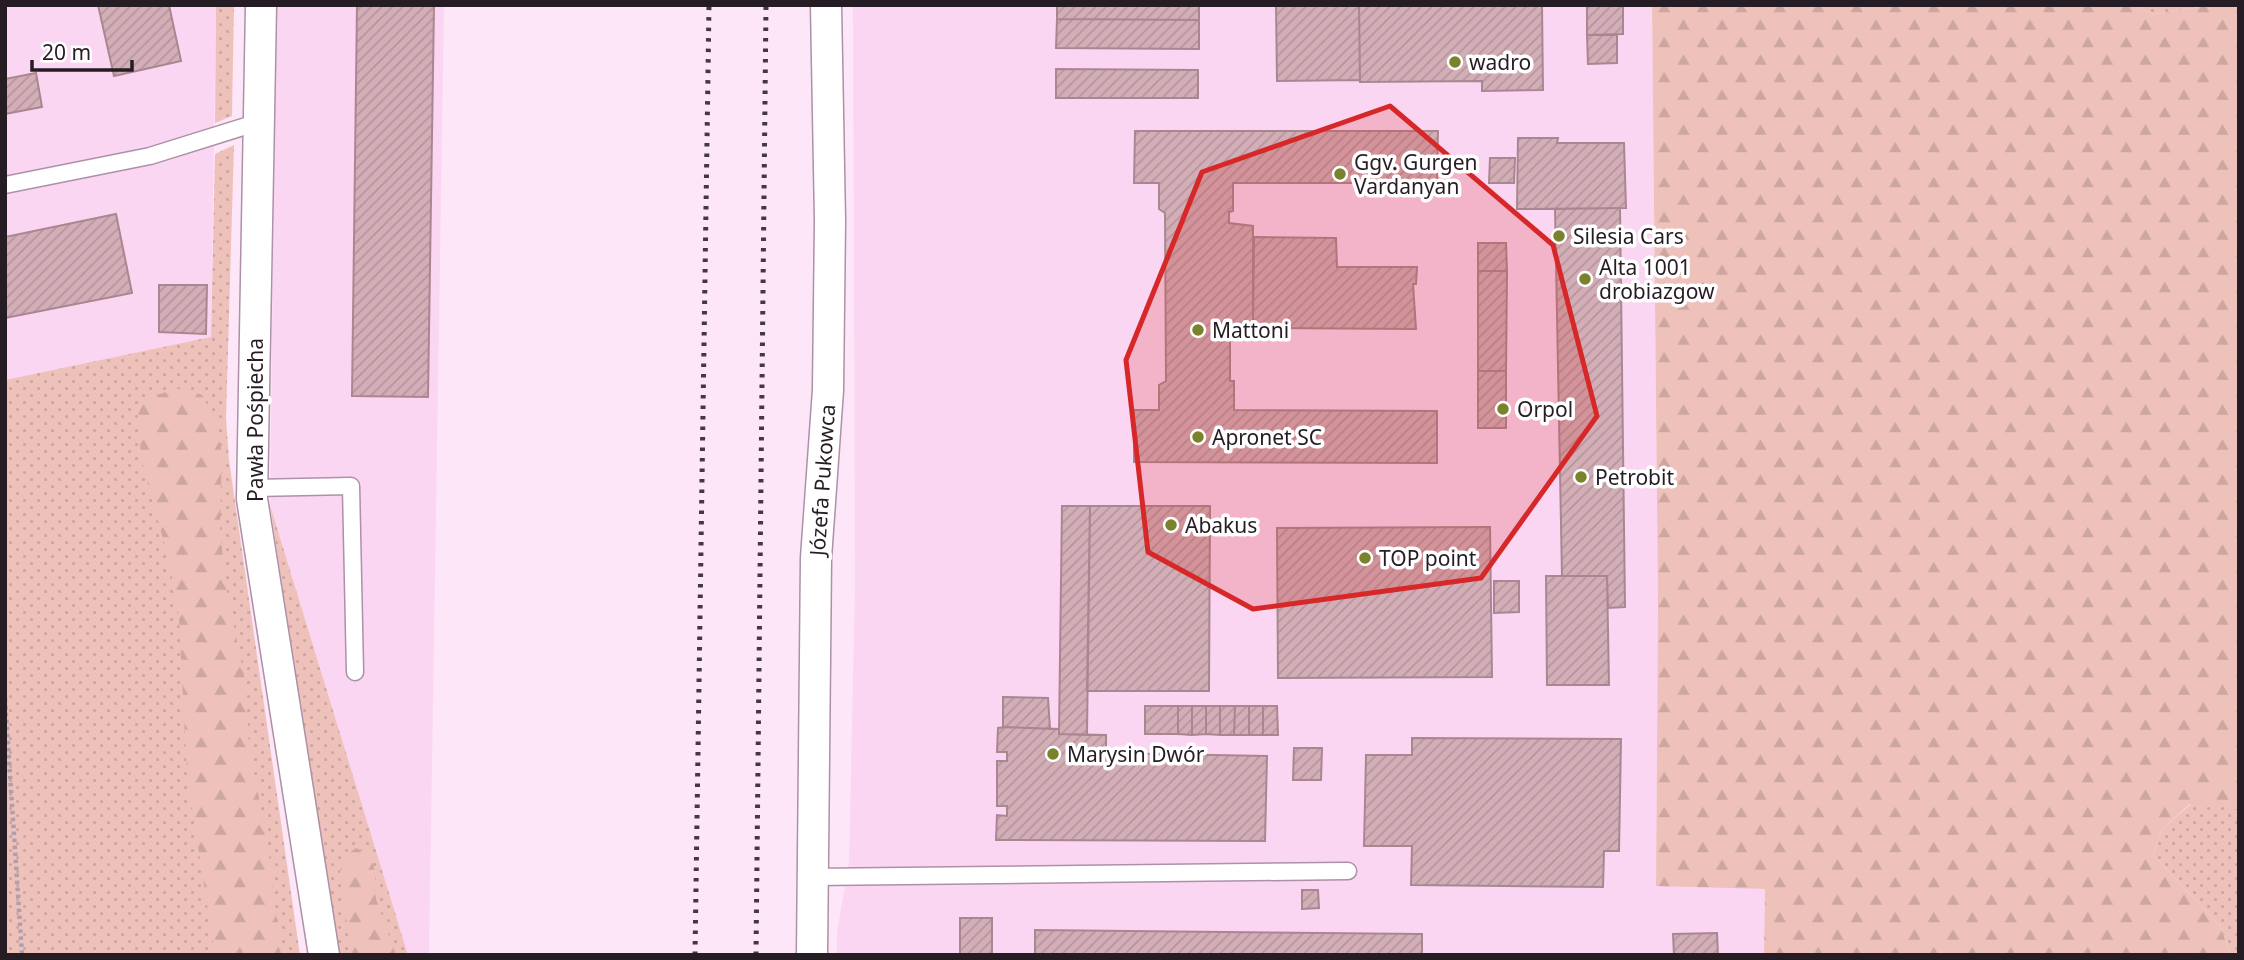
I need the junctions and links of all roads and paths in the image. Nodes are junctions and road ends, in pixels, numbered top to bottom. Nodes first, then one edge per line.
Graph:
1 (261, 5) edge
2 (826, 5) edge
3 (259, 122) junction
4 (5, 185) edge
5 (253, 488) junction
6 (355, 671) dead end
7 (5, 699) edge
8 (1348, 871) dead end
9 (813, 877) junction
10 (22, 955) edge
11 (324, 955) edge
12 (812, 955) edge

1 - 3 street, Pawła Pośpiecha
2 - 9 street, Józefa Pukowca
3 - 4 lane
3 - 5 street, Pawła Pośpiecha
5 - 6 lane
5 - 11 street, Pawła Pośpiecha
7 - 10 path
8 - 9 lane
9 - 12 street, Józefa Pukowca

